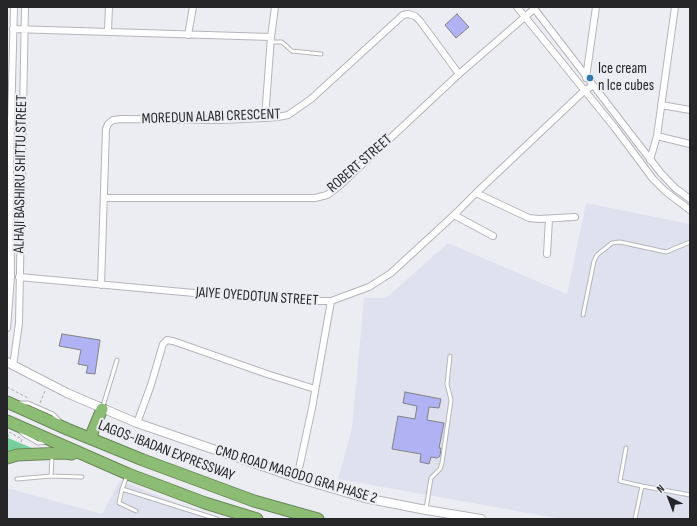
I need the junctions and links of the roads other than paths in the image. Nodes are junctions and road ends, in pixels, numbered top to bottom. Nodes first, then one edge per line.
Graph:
1 (14, 7) edge
2 (24, 7) edge
3 (109, 7) edge
4 (193, 7) edge
5 (275, 7) edge
6 (517, 7) edge
7 (596, 7) edge
8 (675, 7) edge
9 (533, 8) edge
10 (525, 17) junction
11 (14, 29) junction
12 (24, 30) junction
13 (108, 31) junction
14 (188, 35) junction
15 (270, 40) junction
16 (321, 54) dead end
17 (459, 74) junction
18 (586, 78) junction
19 (592, 86) junction
20 (584, 91) junction
21 (661, 105) junction
22 (690, 110) edge
23 (265, 118) junction
24 (657, 136) junction
25 (690, 144) edge
26 (650, 160) junction
27 (476, 193) junction
28 (104, 198) junction
29 (690, 199) edge
30 (690, 210) edge
31 (454, 215) junction
32 (575, 217) dead end
33 (549, 218) junction
34 (493, 236) dead end
35 (690, 242) edge
36 (9, 243) edge
37 (547, 254) dead end
38 (19, 277) junction
39 (100, 285) junction
40 (331, 301) junction
41 (8, 315) junction
42 (19, 315) junction
43 (583, 315) dead end
44 (7, 328) edge
45 (450, 356) dead end
46 (117, 360) dead end
47 (10, 364) edge
48 (315, 389) junction
49 (9, 399) edge
50 (102, 408) junction
51 (136, 423) junction
52 (10, 426) edge
53 (90, 438) junction
54 (626, 448) dead end
55 (52, 454) junction
56 (85, 456) junction
57 (7, 458) edge
58 (128, 474) junction
59 (51, 476) junction
60 (82, 477) dead end
61 (297, 478) junction
62 (17, 479) dead end
63 (642, 486) junction
64 (122, 489) junction
65 (690, 495) edge
66 (426, 510) junction
67 (136, 512) dead end
68 (217, 519) edge
69 (257, 519) edge
70 (318, 519) edge
71 (481, 519) edge
72 (635, 519) edge

1 - 11 street, ALHAJI BASHIRU SHITTU STREET
2 - 12 street, ALHAJI BASHIRU SHITTU STREET
3 - 13 street
4 - 14 street
5 - 15 street
6 - 10 street
7 - 18 street
8 - 21 street
9 - 10 street, ROBERT STREET
9 - 18 street
10 - 17 street, ROBERT STREET
10 - 20 street
11 - 12 street
11 - 36 street, ALHAJI BASHIRU SHITTU STREET
12 - 13 street
12 - 38 street, ALHAJI BASHIRU SHITTU STREET
13 - 14 street
14 - 15 street
15 - 16 lane
15 - 23 street
17 - 23 street, MOREDUN ALABI CRESCENT
17 - 28 street, ROBERT STREET
18 - 19 street
19 - 20 street, JAIYE OYEDOTUN STREET
19 - 26 street
20 - 27 street, JAIYE OYEDOTUN STREET
20 - 30 street
21 - 22 street
21 - 24 street
23 - 28 street, MOREDUN ALABI CRESCENT
24 - 25 street
24 - 26 street
26 - 29 street
27 - 31 street, JAIYE OYEDOTUN STREET
27 - 33 street
28 - 39 street, MOREDUN ALABI CRESCENT
31 - 34 street
31 - 40 street, JAIYE OYEDOTUN STREET
32 - 33 street
33 - 37 street
35 - 43 lane
36 - 41 street, ALHAJI BASHIRU SHITTU STREET
38 - 39 street, JAIYE OYEDOTUN STREET
38 - 42 street, ALHAJI BASHIRU SHITTU STREET
39 - 40 street, JAIYE OYEDOTUN STREET
40 - 48 street
41 - 42 street
41 - 44 street, ALHAJI BASHIRU SHITTU STREET
42 - 47 street, ALHAJI BASHIRU SHITTU STREET
45 - 66 lane
46 - 50 lane
47 - 50 street, CMD ROAD MAGODO GRA PHASE 2
48 - 51 street
48 - 61 street
49 - 53 highway, LAGOS-IBADAN EXPRESSWAY
50 - 51 street, CMD ROAD MAGODO GRA PHASE 2
50 - 53 highway
51 - 61 street, CMD ROAD MAGODO GRA PHASE 2
52 - 56 highway
53 - 70 highway, LAGOS-IBADAN EXPRESSWAY
54 - 63 lane
55 - 56 highway
55 - 57 highway
55 - 59 lane
56 - 58 highway
58 - 64 lane
58 - 69 highway
59 - 60 lane
59 - 62 lane
61 - 66 street, CMD ROAD MAGODO GRA PHASE 2
63 - 65 lane
63 - 72 lane
64 - 67 lane
64 - 68 lane
66 - 71 street, CMD ROAD MAGODO GRA PHASE 2

